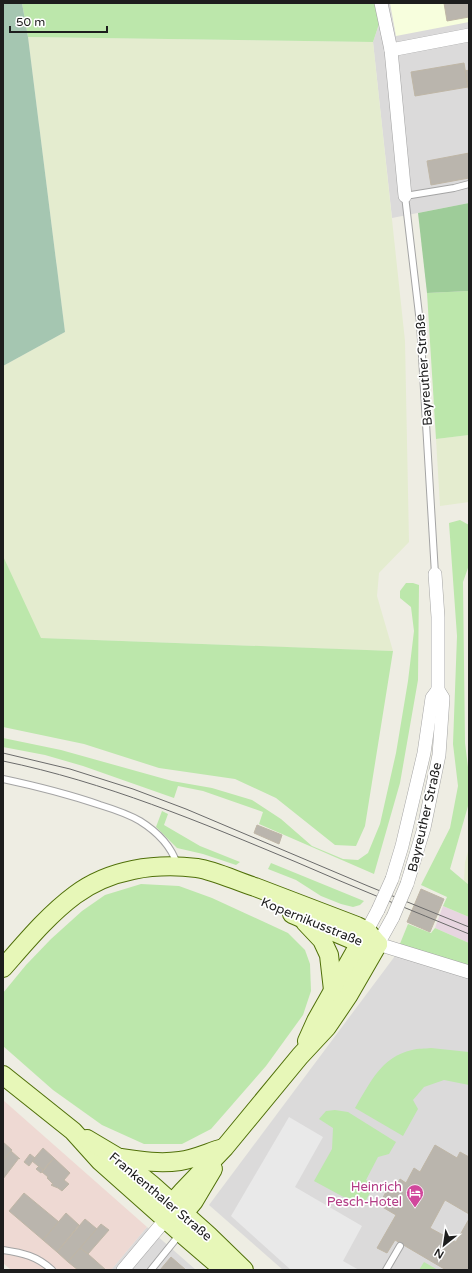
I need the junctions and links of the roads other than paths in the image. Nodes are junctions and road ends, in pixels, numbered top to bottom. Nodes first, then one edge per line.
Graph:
1 (381, 3) edge
2 (469, 35) edge
3 (391, 50) junction
4 (469, 184) edge
5 (405, 196) junction
6 (435, 574) joint
7 (438, 690) junction
8 (3, 779) edge
9 (178, 867) junction
10 (300, 918) junction
11 (368, 940) junction
12 (3, 968) edge
13 (469, 972) edge
14 (333, 990) junction
15 (300, 1056) junction
16 (3, 1075) edge
17 (72, 1131) junction
18 (225, 1147) junction
19 (119, 1158) junction
20 (178, 1208) junction
21 (165, 1220) junction
22 (181, 1233) junction
23 (400, 1246) dead end
24 (3, 1250) edge
25 (52, 1270) edge
26 (123, 1270) edge
27 (151, 1270) edge
28 (224, 1270) edge
29 (244, 1270) edge
30 (386, 1270) edge

1 - 3 street, Bayreuther Straße
2 - 3 street
3 - 5 street, Bayreuther Straße
4 - 5 lane
5 - 6 lane, Bayreuther Straße
6 - 7 street, Bayreuther Straße
7 - 11 street, Bayreuther Straße, bridge
7 - 11 street, Bayreuther Straße, bridge
8 - 9 lane
9 - 10 street, Kopernikusstraße
9 - 11 street, Kopernikusstraße
9 - 12 street, Kopernikusstraße
10 - 11 street, Kopernikusstraße
10 - 14 street
11 - 13 street
11 - 14 street, Bayreuther Straße
11 - 15 street, Bayreuther Straße
14 - 15 street, Bayreuther Straße
15 - 18 street, Bayreuther Straße
16 - 17 street, Frankenthaler Straße
17 - 19 street, Frankenthaler Straße
17 - 21 street, Frankenthaler Straße
18 - 19 street
18 - 20 street, Bayreuther Straße
19 - 20 street, Frankenthaler Straße
20 - 21 street, Bayreuther Straße
20 - 29 street, Frankenthaler Straße
21 - 22 street, Frankenthaler Straße
21 - 26 street
22 - 27 lane
22 - 28 street, Frankenthaler Straße
23 - 30 lane
24 - 25 lane

